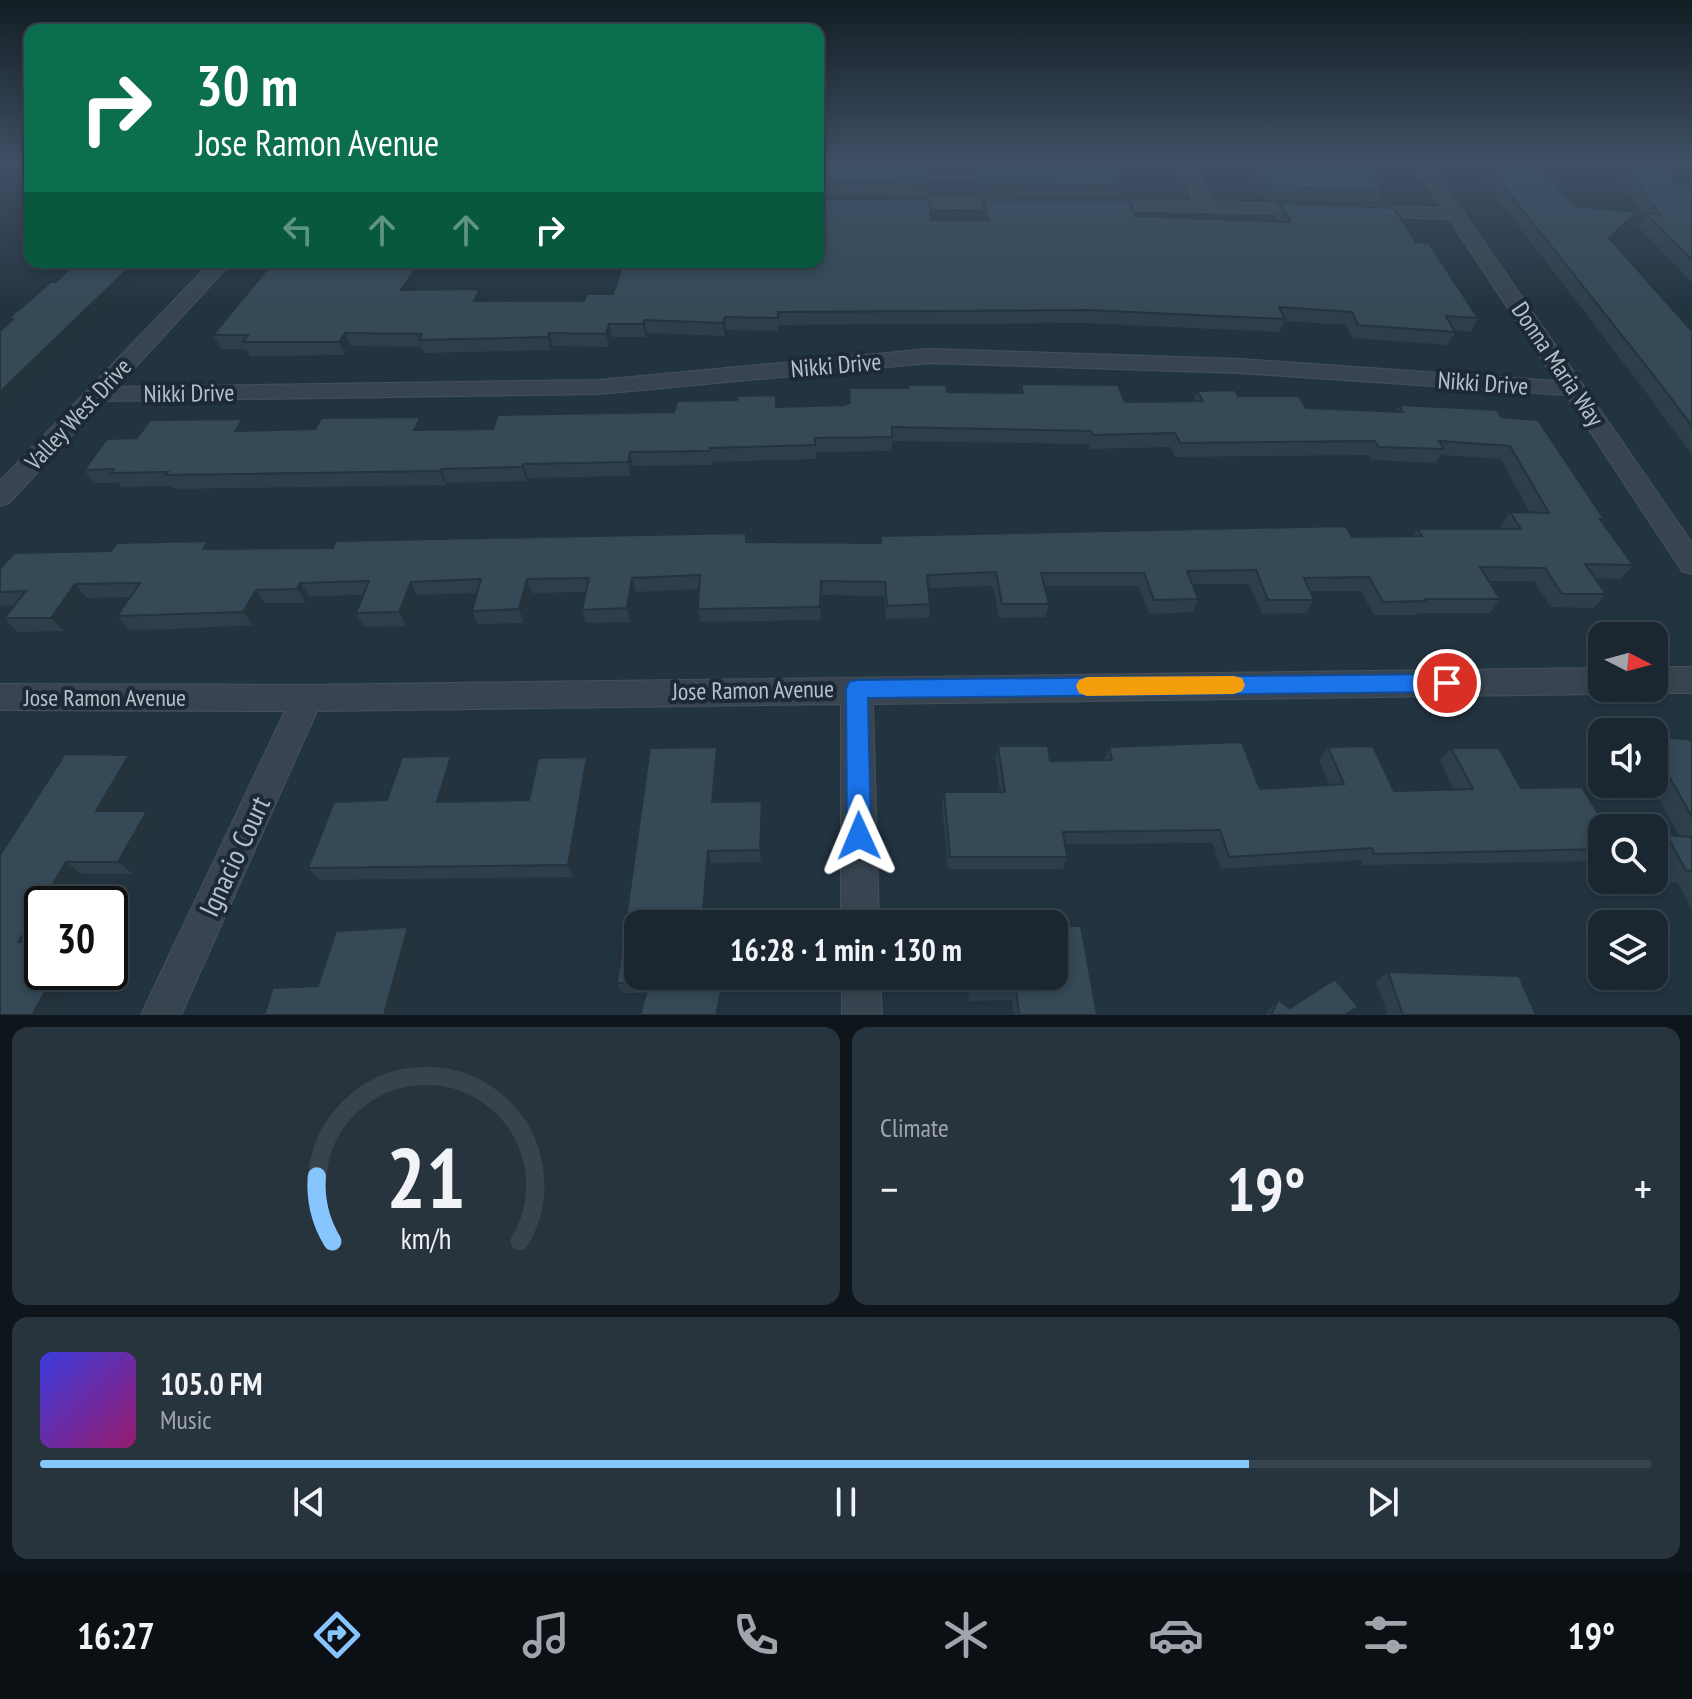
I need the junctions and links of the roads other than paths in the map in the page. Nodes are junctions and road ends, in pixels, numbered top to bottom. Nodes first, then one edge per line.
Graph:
1 (1378, 211) edge
2 (1453, 211) edge
3 (1455, 214) junction
4 (216, 268) edge
5 (1576, 389) junction
6 (96, 394) junction
7 (0, 497) edge
8 (1692, 564) edge
9 (1668, 680) edge
10 (1692, 680) edge
11 (1588, 681) edge
12 (857, 689) junction
13 (0, 697) edge
14 (307, 698) junction
15 (860, 910) edge
16 (861, 990) edge
17 (161, 1015) edge
18 (862, 1015) edge

1 - 3 street
2 - 3 street, Donna Maria Way
3 - 5 street, Donna Maria Way
4 - 6 street, Valley West Drive
5 - 6 street, Nikki Drive
5 - 8 street, Donna Maria Way
6 - 7 street, Valley West Drive
9 - 10 street
11 - 12 street, Jose Ramon Avenue
12 - 14 street, Jose Ramon Avenue
12 - 15 street
13 - 14 street, Jose Ramon Avenue
14 - 17 street, Ignacio Court
16 - 18 street

